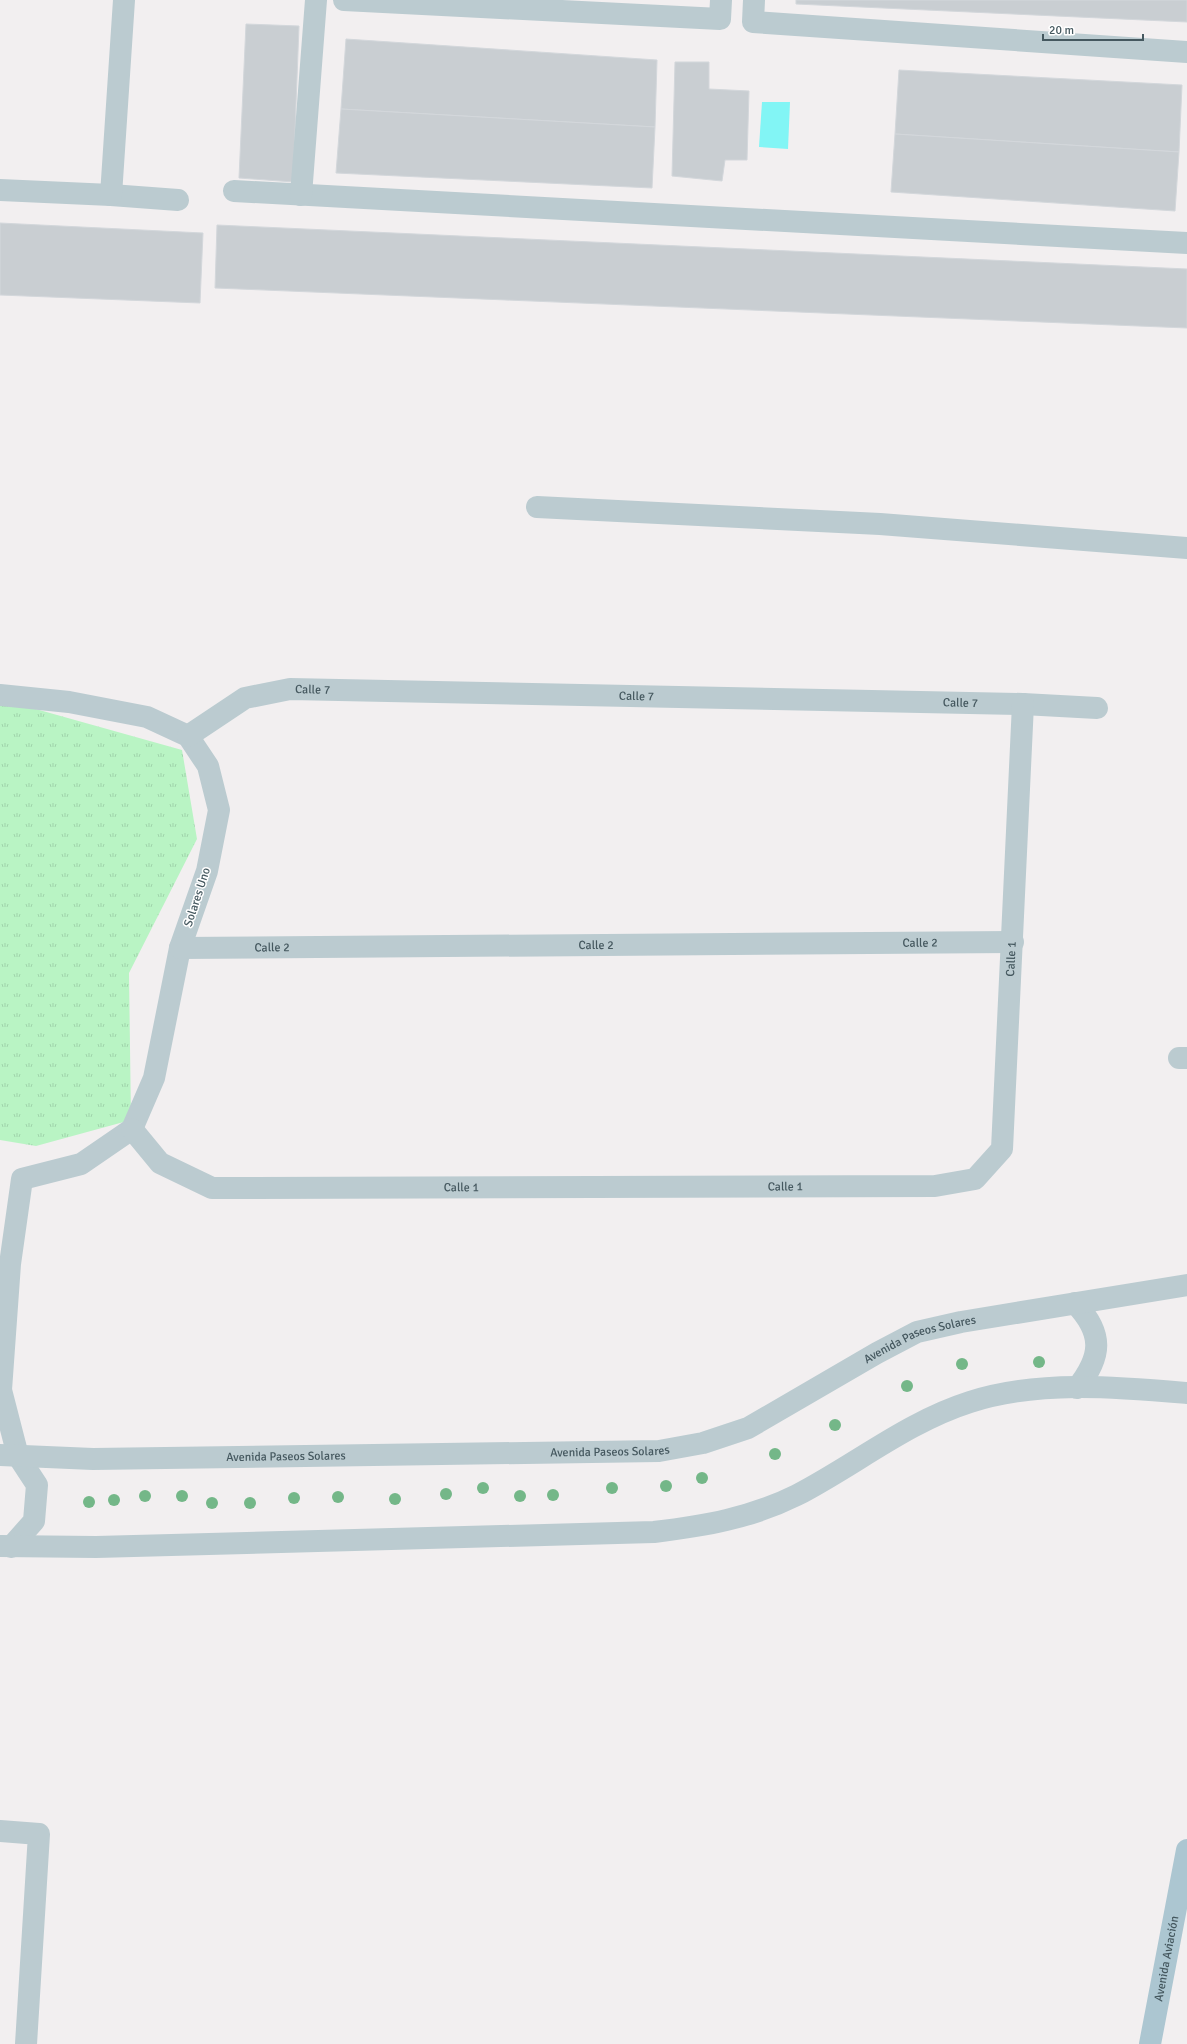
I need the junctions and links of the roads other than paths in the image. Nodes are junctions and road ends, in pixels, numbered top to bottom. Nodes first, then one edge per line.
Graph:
1 (124, 0) edge
2 (316, 0) edge
3 (344, 0) edge
4 (721, 0) edge
5 (754, 0) edge
6 (1187, 52) edge
7 (0, 190) edge
8 (234, 191) dead end
9 (111, 194) junction
10 (301, 194) junction
11 (178, 200) dead end
12 (1187, 243) edge
13 (537, 507) dead end
14 (1187, 548) edge
15 (0, 695) edge
16 (1023, 704) junction
17 (1097, 708) dead end
18 (188, 736) junction
19 (1013, 942) junction
20 (180, 948) junction
21 (132, 1129) junction
22 (1187, 1285) edge
23 (1075, 1303) junction
24 (1077, 1388) junction
25 (1187, 1393) edge
26 (9, 1456) edge
27 (5, 1546) edge
28 (0, 1831) edge
29 (1187, 1850) edge
30 (26, 2044) edge
31 (1150, 2044) edge

1 - 9 street
2 - 10 street
3 - 4 street
5 - 6 street
7 - 9 street
8 - 10 street
9 - 11 street
10 - 12 street
13 - 14 street
15 - 18 street
16 - 17 street, Calle 7
16 - 18 street, Calle 7
16 - 19 street, Calle 1
18 - 20 street, Solares Uno
19 - 20 street, Calle 2
19 - 21 street, Calle 1
20 - 21 street, Solares Uno
21 - 26 street
22 - 23 street, Avenida Paseos Solares
23 - 24 street
23 - 26 street, Avenida Paseos Solares
24 - 25 street
24 - 27 street
26 - 27 street
28 - 30 street
29 - 31 main road, Avenida Aviación

